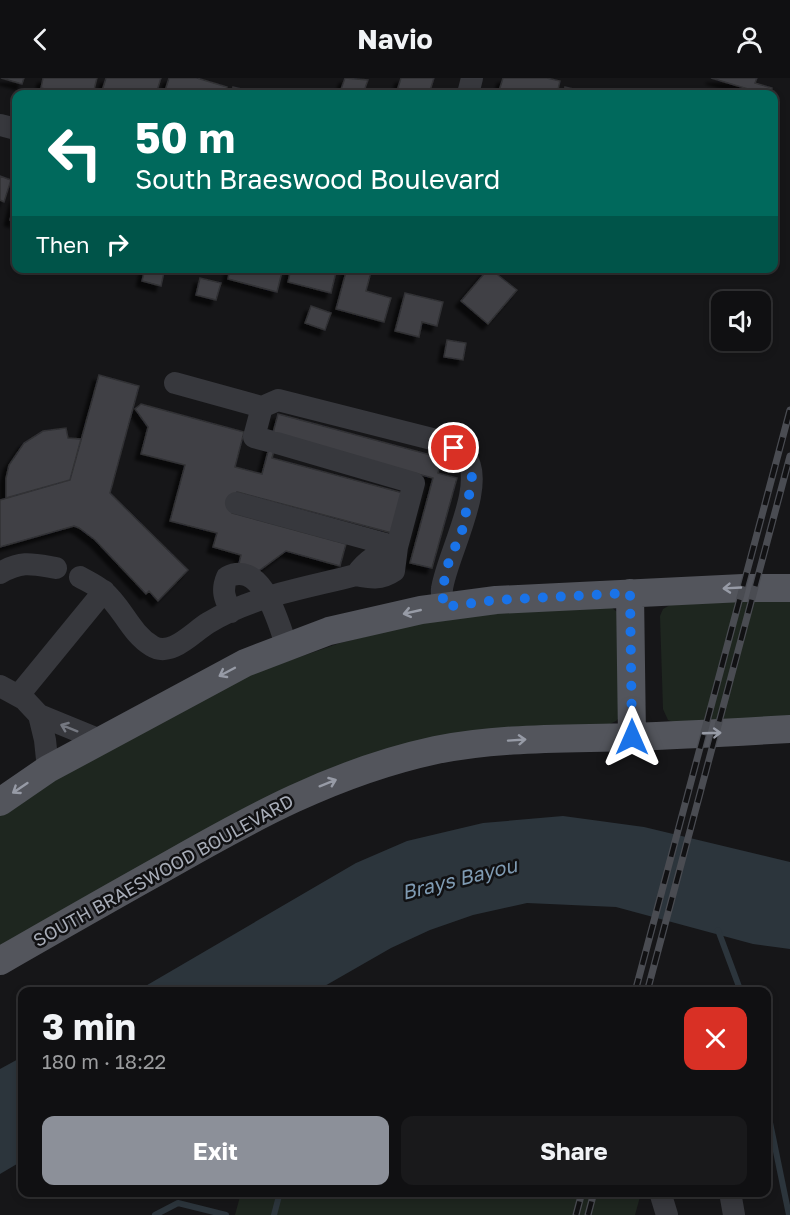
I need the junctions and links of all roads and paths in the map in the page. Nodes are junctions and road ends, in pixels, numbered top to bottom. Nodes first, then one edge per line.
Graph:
1 (175, 383) dead end
2 (262, 407) junction
3 (236, 503) dead end
4 (397, 547) junction
5 (56, 568) dead end
6 (0, 573) edge
7 (80, 577) dead end
8 (790, 588) edge
9 (104, 591) junction
10 (630, 593) junction
11 (267, 598) junction
12 (444, 607) junction
13 (231, 612) junction
14 (287, 647) junction
15 (9, 691) edge
16 (39, 715) junction
17 (790, 729) edge
18 (632, 737) junction
19 (100, 740) junction
20 (48, 769) junction
21 (0, 802) edge
22 (0, 961) edge
23 (662, 1197) edge
24 (731, 1197) edge
25 (667, 1215) edge
26 (734, 1215) edge

1 - 2 street
2 - 4 street
2 - 12 street
3 - 4 street
4 - 11 street
5 - 6 street
7 - 9 street
8 -> 10 main road
9 - 13 street
9 - 15 street
10 - 12 main road
10 - 18 main road
11 - 13 street
11 - 13 street
11 - 14 street
12 -> 14 main road
14 -> 19 main road
15 - 16 street
19 -> 16 street
16 - 20 street
18 -> 17 main road, SOUTH BRAESWOOD BOULEVARD
22 -> 18 main road, SOUTH BRAESWOOD BOULEVARD
19 - 20 main road
20 -> 21 main road
23 - 25 street
24 - 26 street

